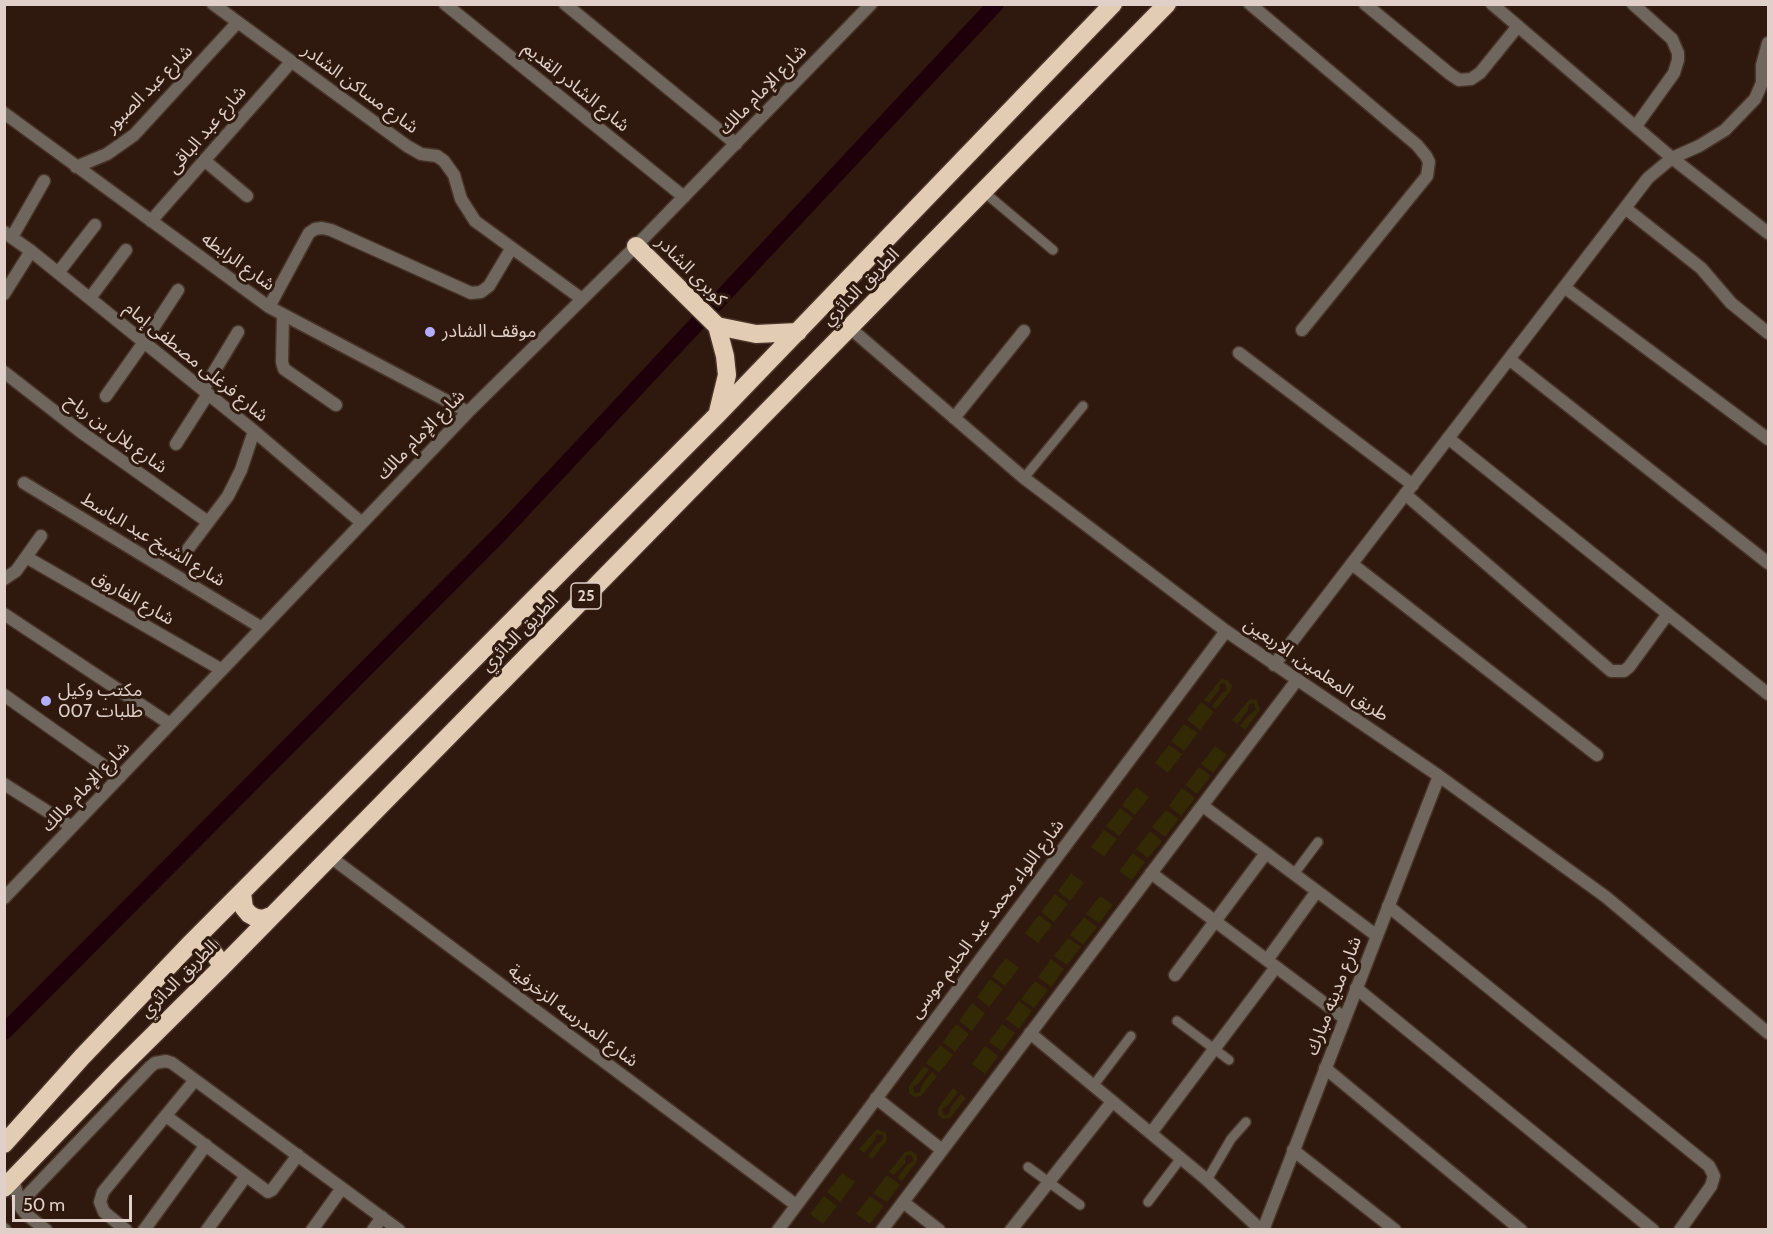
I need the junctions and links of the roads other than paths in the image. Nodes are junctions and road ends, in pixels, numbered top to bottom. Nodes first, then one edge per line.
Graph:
1 (213, 4) edge
2 (446, 4) edge
3 (565, 4) edge
4 (871, 4) edge
5 (1113, 4) edge
6 (1167, 4) edge
7 (1250, 4) edge
8 (1365, 4) edge
9 (1492, 4) edge
10 (1633, 4) edge
11 (237, 23) junction
12 (1518, 26) junction
13 (1768, 43) edge
14 (291, 62) junction
15 (4, 113) edge
16 (1636, 126) junction
17 (736, 144) junction
18 (1672, 158) junction
19 (204, 160) junction
20 (76, 167) junction
21 (44, 181) dead end
22 (984, 192) junction
23 (247, 196) dead end
24 (684, 197) junction
25 (1625, 208) junction
26 (151, 221) junction
27 (95, 225) dead end
28 (1768, 232) edge
29 (8, 235) edge
30 (636, 246) junction
31 (512, 249) junction
32 (126, 250) dead end
33 (1053, 250) dead end
34 (31, 251) junction
35 (58, 273) junction
36 (1564, 287) junction
37 (178, 290) dead end
38 (4, 294) edge
39 (90, 298) junction
40 (582, 299) junction
41 (269, 307) junction
42 (283, 315) junction
43 (717, 327) junction
44 (850, 328) junction
45 (1302, 330) dead end
46 (1024, 331) dead end
47 (238, 332) dead end
48 (798, 332) junction
49 (1768, 333) edge
50 (144, 342) junction
51 (1239, 353) dead end
52 (1509, 358) junction
53 (4, 372) edge
54 (205, 392) junction
55 (106, 396) dead end
56 (336, 405) dead end
57 (1083, 406) dead end
58 (468, 412) junction
59 (718, 414) junction
60 (954, 418) junction
61 (254, 431) junction
62 (1448, 438) junction
63 (1768, 439) edge
64 (176, 444) dead end
65 (1024, 478) junction
66 (24, 483) dead end
67 (1409, 489) junction
68 (208, 522) junction
69 (362, 523) junction
70 (41, 536) dead end
71 (188, 549) dead end
72 (26, 557) junction
73 (1768, 563) edge
74 (1352, 564) junction
75 (4, 579) edge
76 (4, 614) edge
77 (1667, 615) junction
78 (262, 628) junction
79 (1226, 631) junction
80 (1274, 665) junction
81 (222, 670) junction
82 (1297, 680) junction
83 (1768, 694) edge
84 (4, 695) edge
85 (170, 724) junction
86 (1597, 755) dead end
87 (1439, 776) junction
88 (120, 777) junction
89 (4, 784) edge
90 (1203, 806) junction
91 (72, 827) junction
92 (1318, 842) dead end
93 (1266, 853) junction
94 (329, 856) junction
95 (1152, 873) junction
96 (1294, 874) junction
97 (1317, 891) junction
98 (242, 893) junction
99 (4, 898) edge
100 (1388, 906) junction
101 (271, 916) junction
102 (1215, 921) junction
103 (1377, 936) junction
104 (190, 944) junction
105 (1272, 963) junction
106 (220, 969) junction
107 (1175, 975) dead end
108 (1356, 988) junction
109 (1344, 1018) junction
110 (1177, 1021) dead end
111 (1768, 1033) edge
112 (1030, 1034) junction
113 (1131, 1036) dead end
114 (1214, 1049) junction
115 (1229, 1060) dead end
116 (1325, 1068) junction
117 (195, 1080) junction
118 (1093, 1086) junction
119 (876, 1098) junction
120 (1112, 1102) junction
121 (166, 1116) junction
122 (1246, 1122) dead end
123 (1151, 1133) junction
124 (4, 1144) edge
125 (206, 1145) junction
126 (1293, 1149) junction
127 (942, 1150) junction
128 (297, 1155) junction
129 (1181, 1158) junction
130 (1028, 1167) dead end
131 (246, 1176) junction
132 (1207, 1180) junction
133 (1048, 1182) junction
134 (9, 1184) edge
135 (342, 1188) junction
136 (903, 1202) junction
137 (1148, 1202) dead end
138 (19, 1204) junction
139 (796, 1205) junction
140 (1080, 1205) dead end
141 (382, 1217) junction
142 (46, 1230) edge
143 (126, 1230) edge
144 (144, 1230) edge
145 (207, 1230) edge
146 (312, 1230) edge
147 (373, 1230) edge
148 (399, 1230) edge
149 (778, 1230) edge
150 (882, 1230) edge
151 (939, 1230) edge
152 (1011, 1230) edge
153 (1262, 1230) edge
154 (1395, 1230) edge
155 (1521, 1230) edge
156 (1653, 1230) edge
157 (1680, 1230) edge

1 - 11 street, شارع مساكن الشادر
2 - 24 street, شارع الشادر القديم
3 - 17 street
4 - 17 street, شارع الإمام مالك
5 - 48 highway, الطريق الدائري / 25
6 - 22 highway, الطريق الدائري / 25
7 - 45 street
8 - 12 street
9 - 12 street
10 - 16 street
11 - 14 street, شارع مساكن الشادر
11 - 20 street, شارع عبد الصبور
12 - 16 street
13 - 18 street
14 - 19 street, شارع عبد الباقى
14 - 31 street, شارع مساكن الشادر
15 - 20 street, شارع الرابطه
16 - 18 street
17 - 24 street, شارع الإمام مالك
18 - 25 street
18 - 28 street
19 - 23 street
19 - 26 street, شارع عبد الباقى
20 - 26 street, شارع الرابطه
21 - 29 street
22 - 33 lane
22 - 44 highway, الطريق الدائري / 25
24 - 30 street, شارع الإمام مالك
25 - 36 street
25 - 49 street
26 - 41 street, شارع الرابطه
27 - 35 street
29 - 34 street, شارع فرغلى مصطفى إمام
30 - 40 street, شارع الإمام مالك
30 - 43 highway, كوبرى الشادر
31 - 40 street, شارع مساكن الشادر
31 - 41 street
32 - 39 street
34 - 35 street, شارع فرغلى مصطفى إمام
34 - 38 street
35 - 39 street, شارع فرغلى مصطفى إمام
36 - 52 street
36 - 63 street
37 - 50 street
39 - 50 street, شارع فرغلى مصطفى إمام
40 - 58 street, شارع الإمام مالك
41 - 42 street, شارع الرابطه
42 - 56 street
42 - 58 street, شارع الرابطه
43 - 48 highway, كوبرى الشادر
43 - 59 highway, كوبرى الشادر
44 - 60 street, طريق المعلمين, الاربعين
44 - 94 highway, الطريق الدائري / 25
46 - 60 street
47 - 54 street
48 - 59 highway, الطريق الدائري / 25
50 - 54 street, شارع فرغلى مصطفى إمام
50 - 55 street
51 - 67 street
52 - 62 street
52 - 73 street
53 - 68 street, شارع بلال بن رباح
54 - 61 street, شارع فرغلى مصطفى إمام
54 - 64 street
57 - 65 lane
58 - 69 street, شارع الإمام مالك
59 - 98 highway, الطريق الدائري / 25
60 - 65 street, طريق المعلمين, الاربعين
61 - 68 street
61 - 69 street, شارع فرغلى مصطفى إمام
62 - 67 street
62 - 77 street
65 - 79 street, طريق المعلمين, الاربعين
66 - 78 street, شارع الشيخ عبد الباسط
67 - 74 street
67 - 77 street
68 - 71 street
69 - 78 street, شارع الإمام مالك
70 - 72 street
72 - 75 street
72 - 81 street, شارع الفاروق
74 - 80 street
74 - 86 street
76 - 85 street
77 - 83 street
78 - 81 street, شارع الإمام مالك
79 - 80 street, طريق المعلمين, الاربعين
79 - 119 street, شارع اللواء محمد عبد الحليم موسى
80 - 82 street, طريق المعلمين, الاربعين
81 - 85 street, شارع الإمام مالك
82 - 87 street, طريق المعلمين, الاربعين
82 - 90 street
84 - 88 street
85 - 88 street, شارع الإمام مالك
87 - 100 street, شارع مدينه مبارك
87 - 111 street, طريق المعلمين, الاربعين
88 - 91 street, شارع الإمام مالك
89 - 91 street
90 - 93 street
90 - 95 street
91 - 99 street, شارع الإمام مالك
92 - 96 lane
93 - 96 street
93 - 102 street
94 - 101 highway, الطريق الدائري / 25
94 - 139 street, شارع المدرسه الزخرفية
95 - 102 street
95 - 112 street
96 - 97 street
97 - 103 street
97 - 105 street
98 - 101 highway
98 - 104 highway, الطريق الدائري / 25
100 - 103 street, شارع مدينه مبارك
100 - 157 street
101 - 106 highway, الطريق الدائري / 25
102 - 105 street
102 - 107 street
103 - 108 street, شارع مدينه مبارك
104 - 106 highway
104 - 124 highway, الطريق الدائري / 25
105 - 109 street
105 - 114 street
106 - 134 highway, الطريق الدائري / 25
108 - 109 street, شارع مدينه مبارك
108 - 156 street
109 - 116 street, شارع مدينه مبارك
110 - 114 lane
112 - 118 street
112 - 127 street
113 - 118 lane
114 - 115 lane
114 - 123 street
116 - 126 street, شارع مدينه مبارك
116 - 155 street
117 - 121 street
117 - 128 street
117 - 138 street
118 - 120 street
119 - 127 street
119 - 139 street, شارع اللواء محمد عبد الحليم موسى
120 - 123 street
120 - 133 street
121 - 125 street
121 - 143 street
122 - 132 lane
123 - 129 street
125 - 131 street
125 - 144 street
126 - 153 street, شارع مدينه مبارك
126 - 154 street
127 - 136 street
128 - 131 street
128 - 135 street
129 - 132 street
129 - 137 lane
130 - 133 lane
131 - 145 street
132 - 153 street
133 - 140 lane
133 - 152 street
134 - 138 street
135 - 141 street
135 - 146 street
136 - 150 street
136 - 151 street
138 - 142 street
139 - 149 street, شارع اللواء محمد عبد الحليم موسى
141 - 147 street
141 - 148 street

